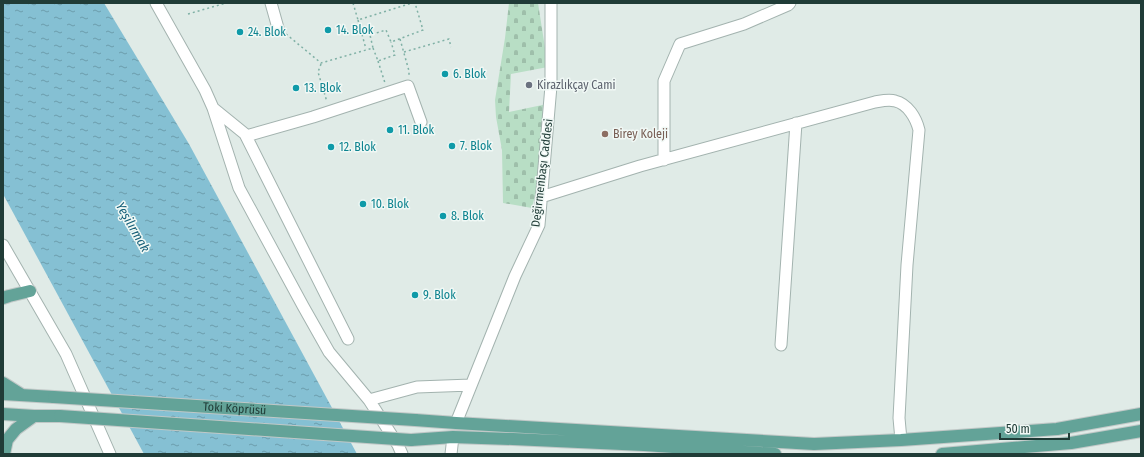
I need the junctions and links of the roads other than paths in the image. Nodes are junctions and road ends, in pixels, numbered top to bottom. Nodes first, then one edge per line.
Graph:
1 (156, 3) edge
2 (271, 3) edge
3 (551, 3) edge
4 (790, 3) edge
5 (278, 28) road end
6 (213, 108) junction
7 (421, 122) dead end
8 (796, 123) junction
9 (246, 136) junction
10 (664, 160) junction
11 (542, 197) junction
12 (3, 245) edge
13 (30, 292) junction
14 (3, 298) edge
15 (348, 339) dead end
16 (781, 345) dead end
17 (3, 382) edge
18 (471, 386) junction
19 (3, 394) edge
20 (23, 395) junction
21 (369, 400) junction
22 (3, 414) edge
23 (1141, 414) edge
24 (34, 416) junction
25 (456, 423) junction
26 (1141, 431) edge
27 (453, 437) junction
28 (901, 440) junction
29 (4, 454) edge
30 (110, 454) edge
31 (402, 454) edge
32 (451, 454) edge
33 (775, 454) edge
34 (942, 454) edge

1 - 6 street
2 - 5 street
3 - 11 street, Değirmenbaşı Caddesi
4 - 10 street
6 - 9 street
6 - 21 street
7 - 9 street
8 - 10 street
8 - 16 street
8 - 28 street
9 - 15 street
10 - 11 street
11 - 18 street, Değirmenbaşı Caddesi
12 - 13 street
13 - 14 main road
13 - 30 street
17 - 20 main road
18 - 21 street
18 - 25 street, Değirmenbaşı Caddesi
19 - 20 main road, Toki Köprüsü
20 - 25 main road, Toki Köprüsü, bridge
21 - 31 street
22 - 24 main road
23 - 28 main road, Toki Köprüsü
24 - 27 main road, bridge
24 - 29 main road
25 - 28 main road, Toki Köprüsü
26 - 34 main road
27 - 32 street
27 - 33 main road

